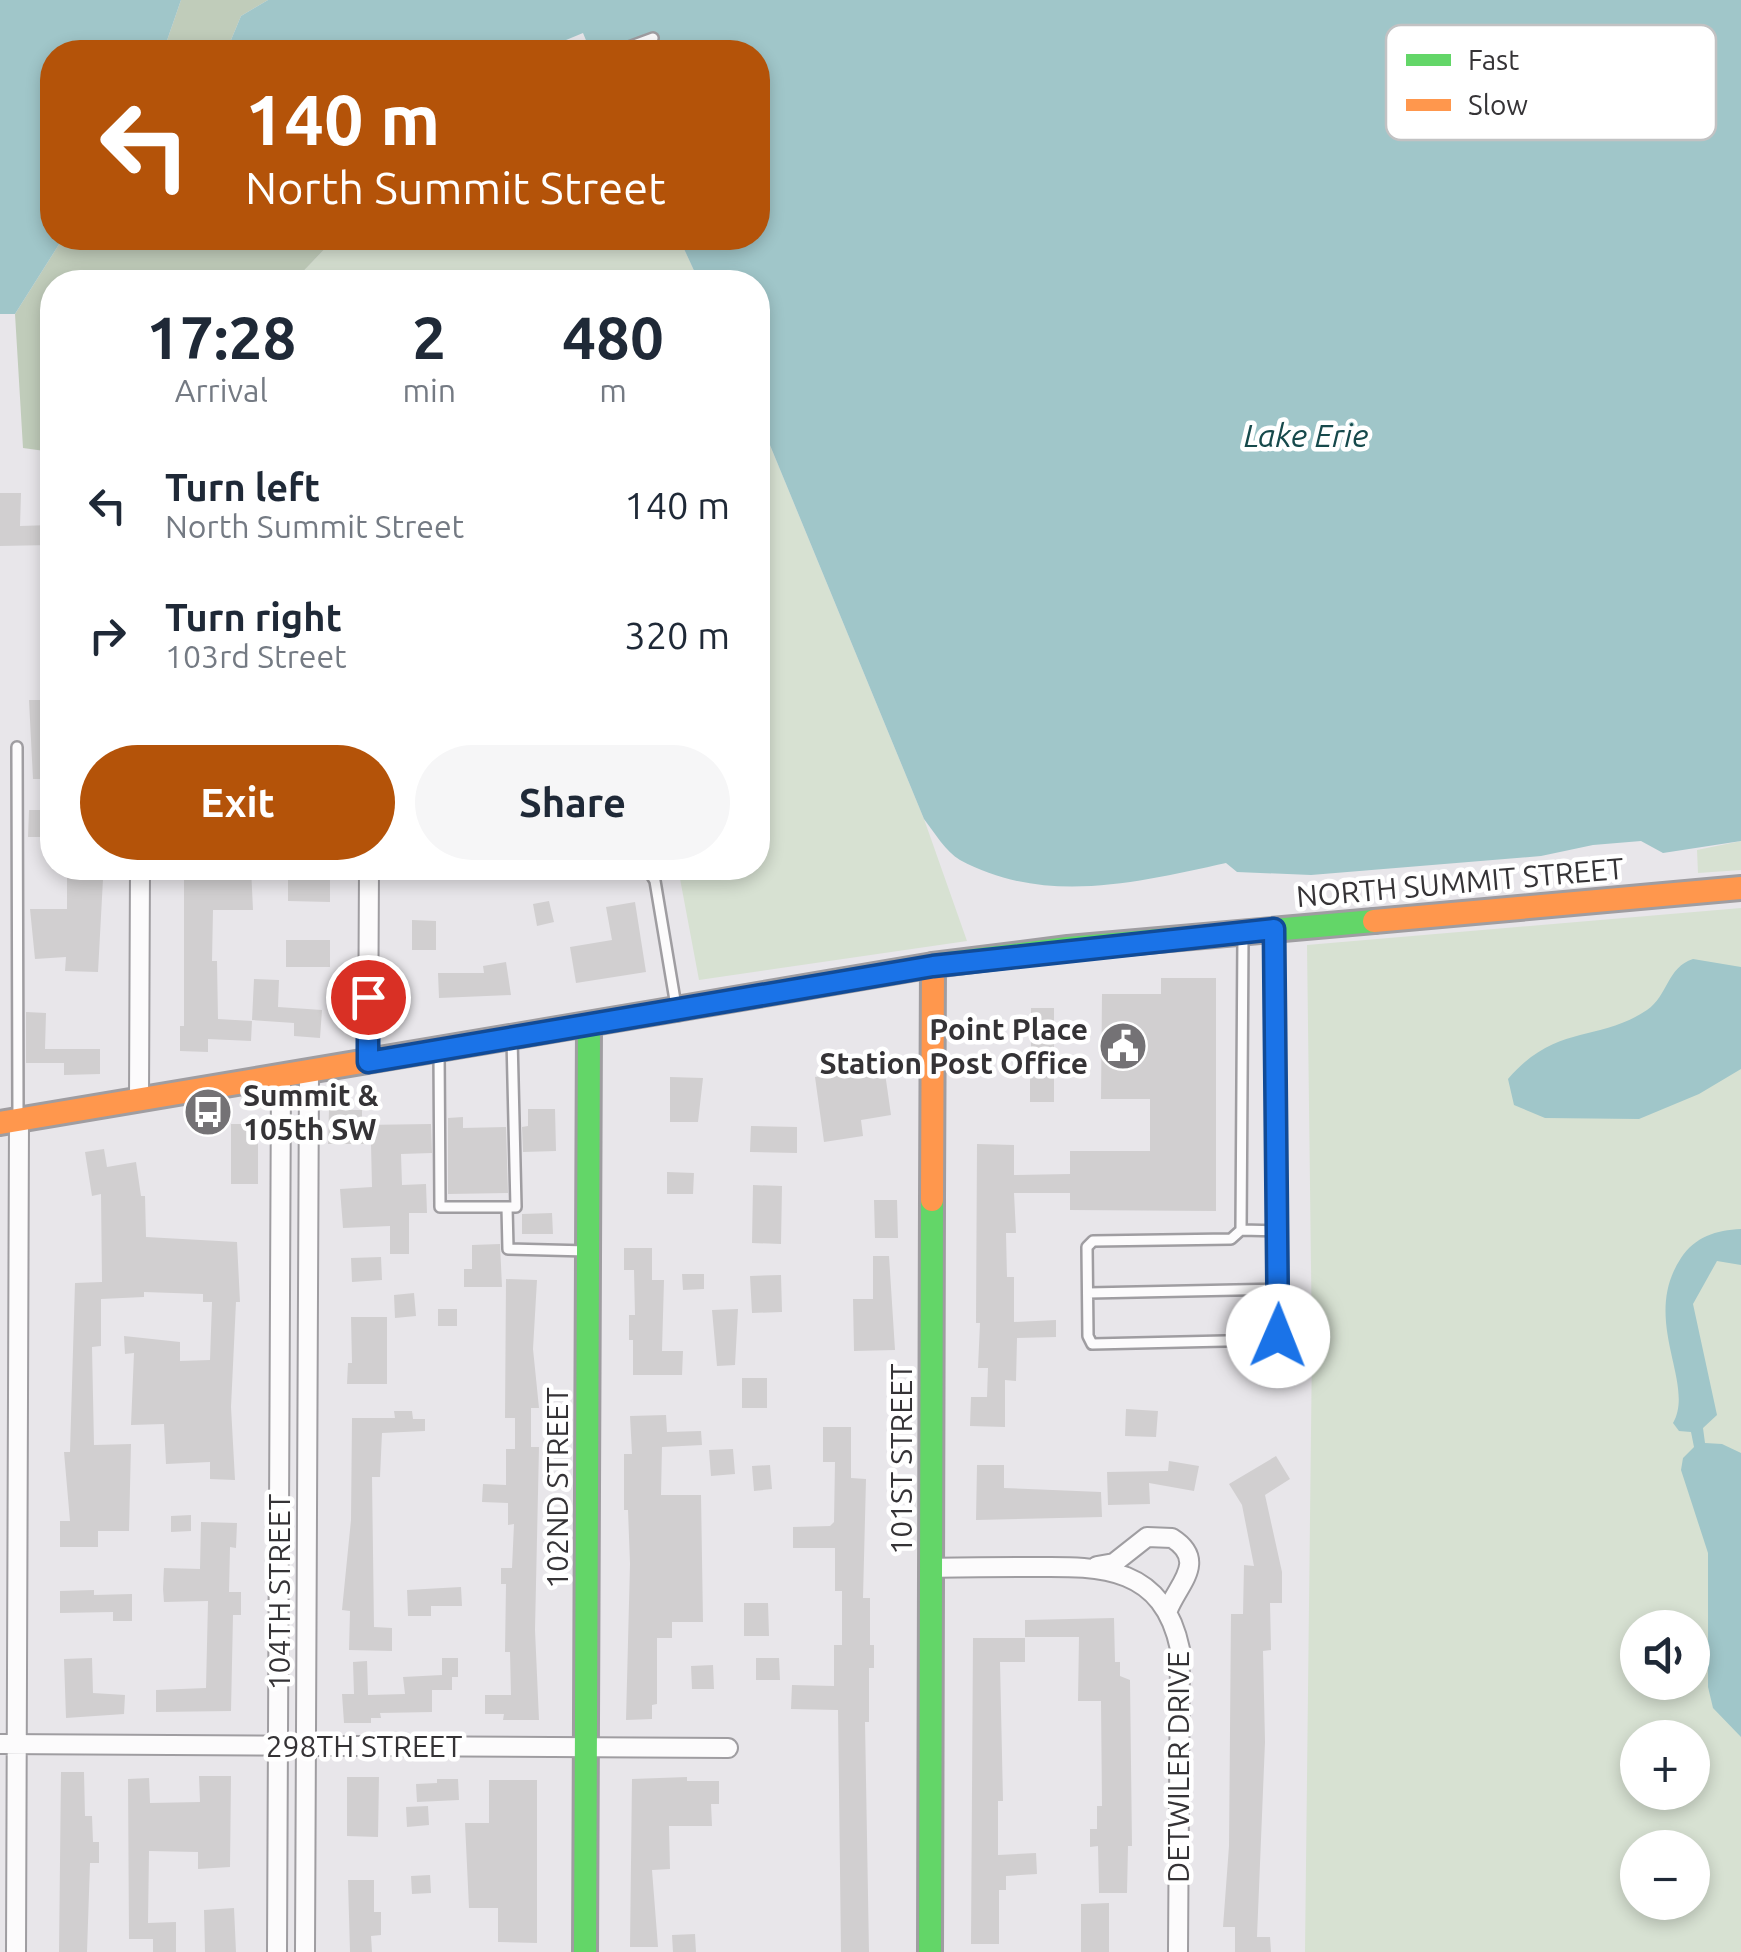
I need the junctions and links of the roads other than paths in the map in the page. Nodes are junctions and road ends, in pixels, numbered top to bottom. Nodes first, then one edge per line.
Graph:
1 (17, 747) dead end
2 (140, 880) edge
3 (368, 880) edge
4 (655, 880) edge
5 (1741, 888) edge
6 (1274, 929) junction
7 (1243, 932) junction
8 (933, 966) junction
9 (676, 1009) junction
10 (589, 1024) junction
11 (512, 1038) junction
12 (438, 1050) junction
13 (368, 1062) junction
14 (309, 1072) junction
15 (281, 1077) junction
16 (139, 1100) junction
17 (9, 1122) edge
18 (506, 1207) junction
19 (1242, 1230) junction
20 (1278, 1231) junction
21 (588, 1251) junction
22 (1279, 1289) junction
23 (1088, 1293) junction
24 (280, 1412) junction
25 (307, 1413) junction
26 (1096, 1566) junction
27 (931, 1568) junction
28 (1168, 1610) junction
29 (9, 1744) edge
30 (278, 1746) junction
31 (306, 1746) junction
32 (586, 1747) junction
33 (728, 1748) dead end
34 (16, 1952) edge
35 (277, 1952) edge
36 (305, 1952) edge
37 (585, 1952) edge
38 (930, 1952) edge
39 (1178, 1952) edge

1 - 17 lane
2 - 16 street
3 - 13 street
4 - 9 lane
5 - 6 street, NORTH SUMMIT STREET
6 - 7 street, NORTH SUMMIT STREET
6 - 20 lane
7 - 8 street, NORTH SUMMIT STREET
7 - 19 lane
8 - 9 street, NORTH SUMMIT STREET
8 - 27 street, 101ST STREET
9 - 10 street, NORTH SUMMIT STREET
10 - 11 street, NORTH SUMMIT STREET
10 - 21 street, 102ND STREET
11 - 12 street, NORTH SUMMIT STREET
11 - 18 lane
12 - 13 street, NORTH SUMMIT STREET
12 - 18 lane
13 - 14 street, NORTH SUMMIT STREET
14 - 15 street, NORTH SUMMIT STREET
14 - 25 street, 104TH STREET
15 - 16 street, NORTH SUMMIT STREET
15 - 24 street, 104TH STREET
16 - 17 street, NORTH SUMMIT STREET
17 - 29 street
18 - 21 lane
19 - 20 lane
19 - 23 lane
20 - 22 lane
21 - 32 street, 102ND STREET
22 - 23 lane
22 - 23 lane
24 - 25 street
24 - 30 street, 104TH STREET
25 - 31 street, 104TH STREET
26 - 27 street
26 - 28 street, DETWILER DRIVE
26 - 28 street
27 - 38 street, 101ST STREET
28 - 39 street, DETWILER DRIVE
29 - 30 street, 298TH STREET
29 - 34 street
30 - 31 street, 298TH STREET
30 - 35 street, 104TH STREET
31 - 32 street, 298TH STREET
31 - 36 street, 104TH STREET
32 - 33 street, 298TH STREET
32 - 37 street, 102ND STREET

